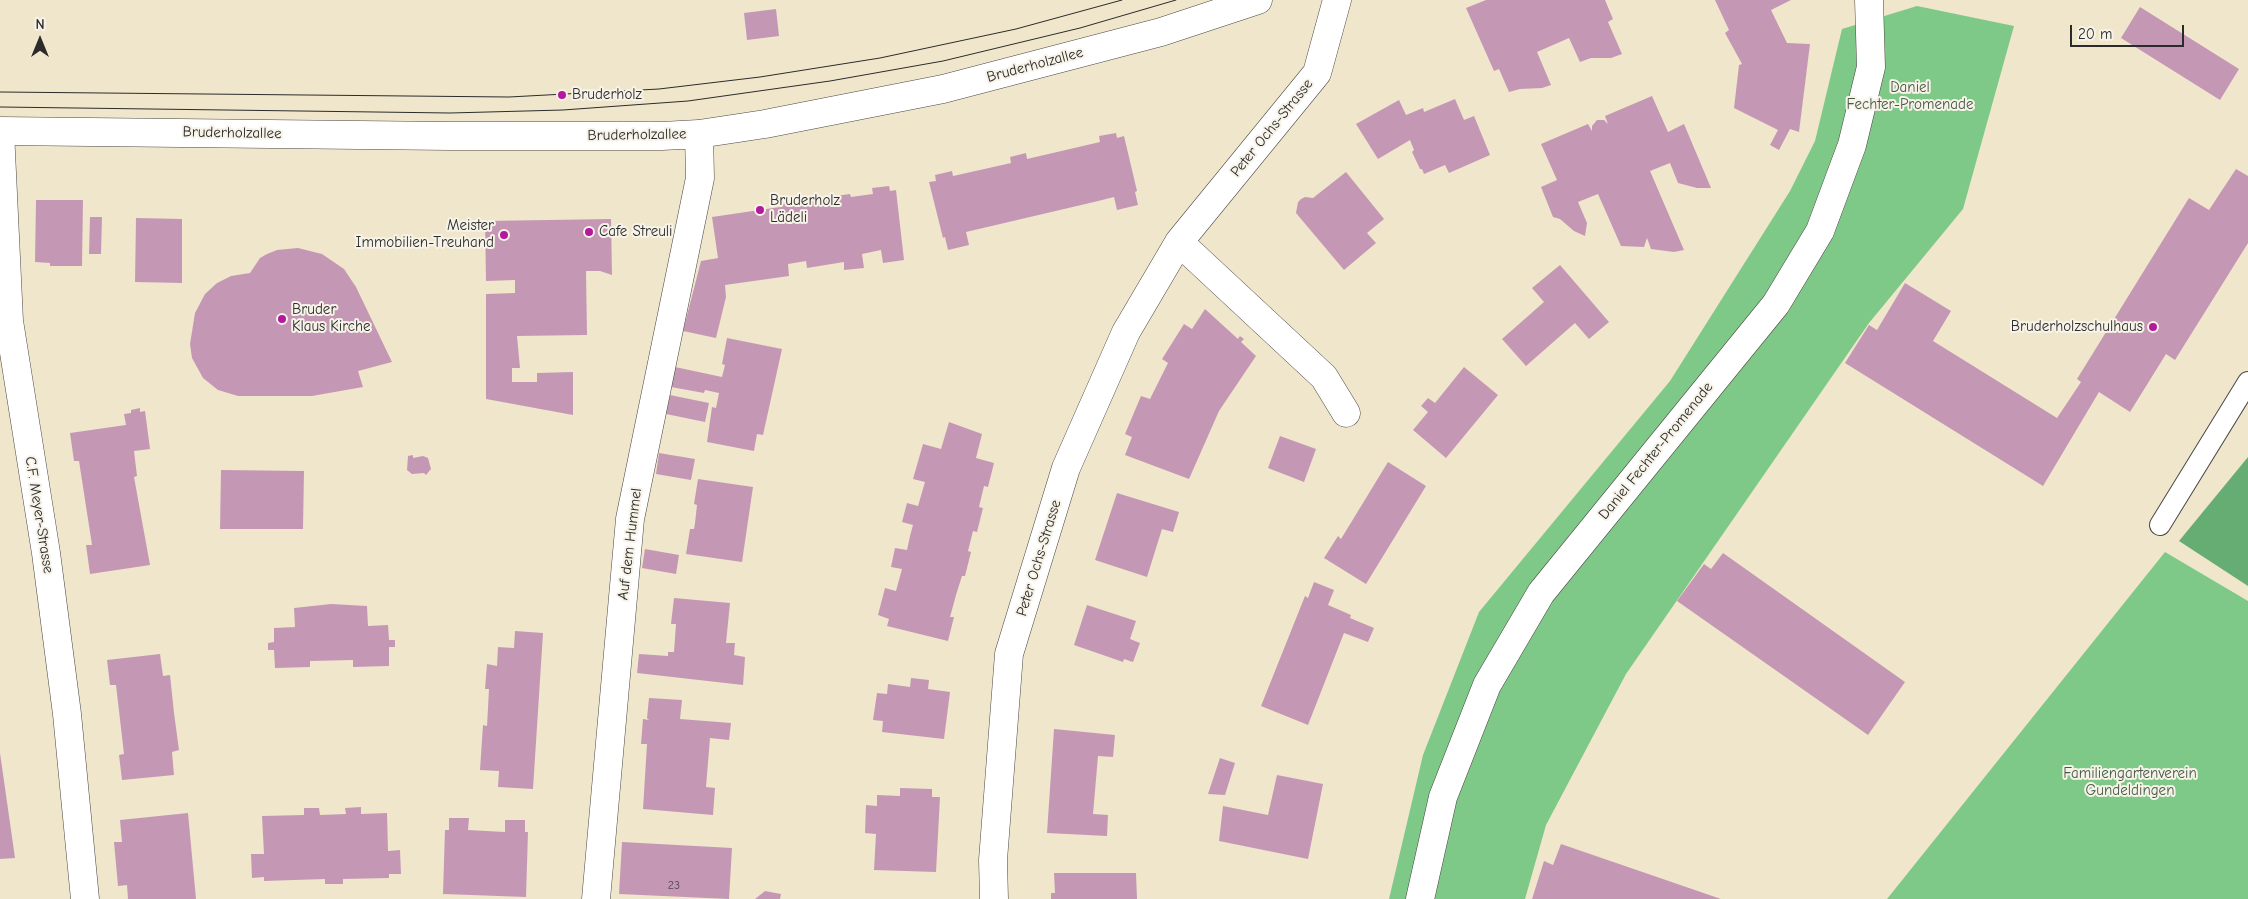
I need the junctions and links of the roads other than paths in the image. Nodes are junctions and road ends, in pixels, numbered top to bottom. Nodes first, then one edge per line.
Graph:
1 (1258, 0) edge
2 (1337, 0) edge
3 (1869, 0) edge
4 (0, 131) edge
5 (699, 134) junction
6 (1179, 242) junction
7 (2248, 382) edge
8 (1346, 413) dead end
9 (2160, 526) dead end
10 (85, 899) edge
11 (596, 899) edge
12 (994, 899) edge
13 (1420, 899) edge

1 - 5 street, Bruderholzallee
2 - 6 street, Peter Ochs-Strasse
3 - 13 street, Daniel Fechter-Promenade
4 - 5 street, Bruderholzallee
4 - 10 street, C.F. Meyer-Strasse
5 - 11 street, Auf dem Hummel
6 - 8 street
6 - 12 street, Peter Ochs-Strasse
7 - 9 lane

